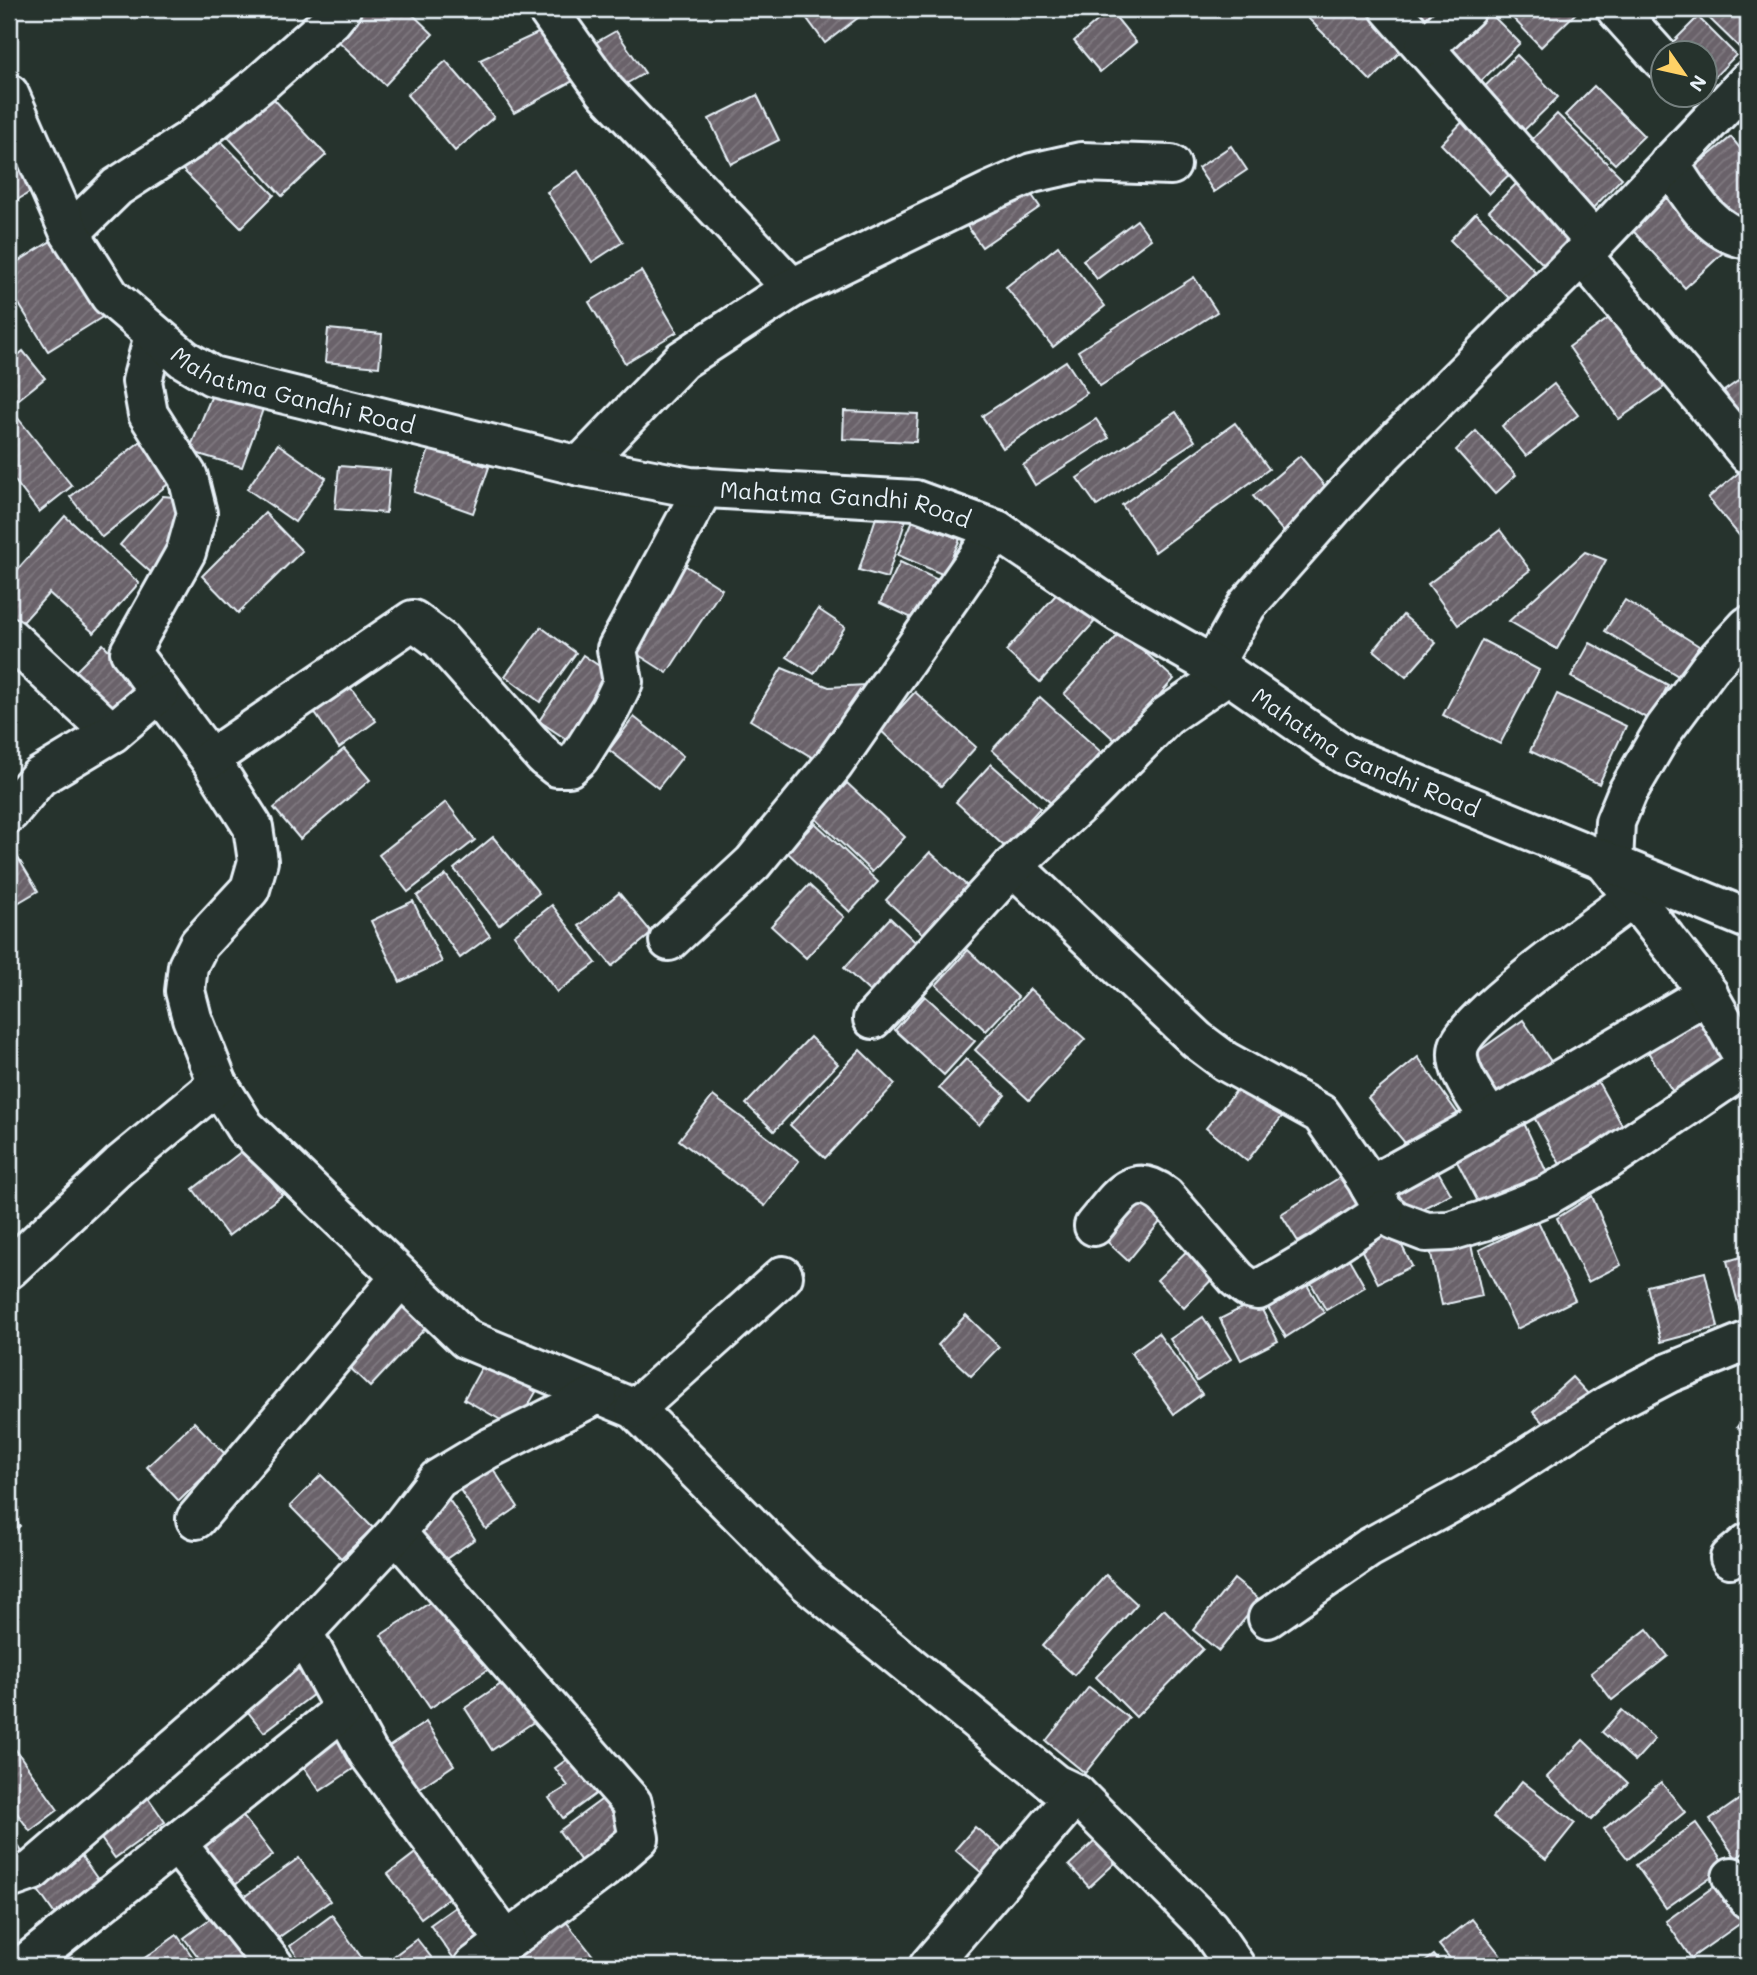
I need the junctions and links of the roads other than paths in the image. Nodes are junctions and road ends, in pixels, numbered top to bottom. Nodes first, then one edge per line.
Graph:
1 (341, 9) edge
2 (547, 9) edge
3 (1390, 9) edge
4 (1466, 9) edge
5 (1616, 9) edge
6 (1648, 44) edge
7 (1424, 48) junction
8 (1748, 81) edge
9 (9, 94) edge
10 (1718, 98) edge
11 (1703, 108) edge
12 (1669, 163) junction
13 (1171, 165) dead end
14 (70, 233) junction
15 (1748, 239) edge
16 (1589, 249) junction
17 (792, 288) junction
18 (154, 335) junction
19 (1748, 454) edge
20 (580, 466) junction
21 (704, 487) junction
22 (997, 530) junction
23 (1748, 625) edge
24 (9, 637) edge
25 (1220, 669) junction
26 (160, 692) junction
27 (112, 733) junction
28 (210, 759) junction
29 (9, 813) edge
30 (1607, 861) junction
31 (1013, 866) junction
32 (1634, 897) junction
33 (1748, 919) edge
34 (669, 941) dead end
35 (1708, 993) junction
36 (873, 1019) dead end
37 (1748, 1065) edge
38 (218, 1084) junction
39 (1490, 1119) junction
40 (1377, 1198) junction
41 (1094, 1226) dead end
42 (9, 1269) edge
43 (783, 1276) dead end
44 (400, 1278) junction
45 (1748, 1340) edge
46 (598, 1394) junction
47 (635, 1409) junction
48 (196, 1519) dead end
49 (396, 1533) junction
50 (1268, 1618) dead end
51 (303, 1633) junction
52 (344, 1709) junction
53 (1076, 1794) junction
54 (176, 1843) junction
55 (9, 1879) edge
56 (506, 1941) junction
57 (23, 1966) edge
58 (274, 1966) edge
59 (474, 1966) edge
60 (929, 1966) edge
61 (1235, 1966) edge

1 - 14 street
2 - 17 street
3 - 7 street
4 - 7 street
5 - 6 street
7 - 16 street
8 - 10 street
9 - 14 street, Mahatma Gandhi Road
11 - 12 street
12 - 15 street
12 - 16 street
13 - 17 street
14 - 18 street, Mahatma Gandhi Road
16 - 19 street
16 - 25 street
17 - 20 street
18 - 20 street, Mahatma Gandhi Road
18 - 26 street
20 - 21 street, Mahatma Gandhi Road
21 - 22 street, Mahatma Gandhi Road
21 - 28 street
22 - 25 street, Mahatma Gandhi Road
22 - 34 street
23 - 30 street
24 - 27 street
25 - 30 street, Mahatma Gandhi Road
25 - 31 street
26 - 27 street
26 - 28 street
27 - 29 street
28 - 38 street
30 - 32 street
30 - 33 street, Mahatma Gandhi Road
31 - 36 street
31 - 40 street
32 - 35 street
32 - 39 street
35 - 37 street
35 - 39 street
37 - 40 street
38 - 42 street
38 - 44 street
39 - 40 street
40 - 41 street
43 - 47 street
44 - 46 street
44 - 48 street
45 - 50 street
46 - 47 street
46 - 49 street
47 - 53 street
49 - 51 street
49 - 56 street
51 - 52 street
51 - 55 street
52 - 54 street
52 - 56 street
53 - 60 street
53 - 61 street
54 - 57 street
54 - 58 street
56 - 59 street

